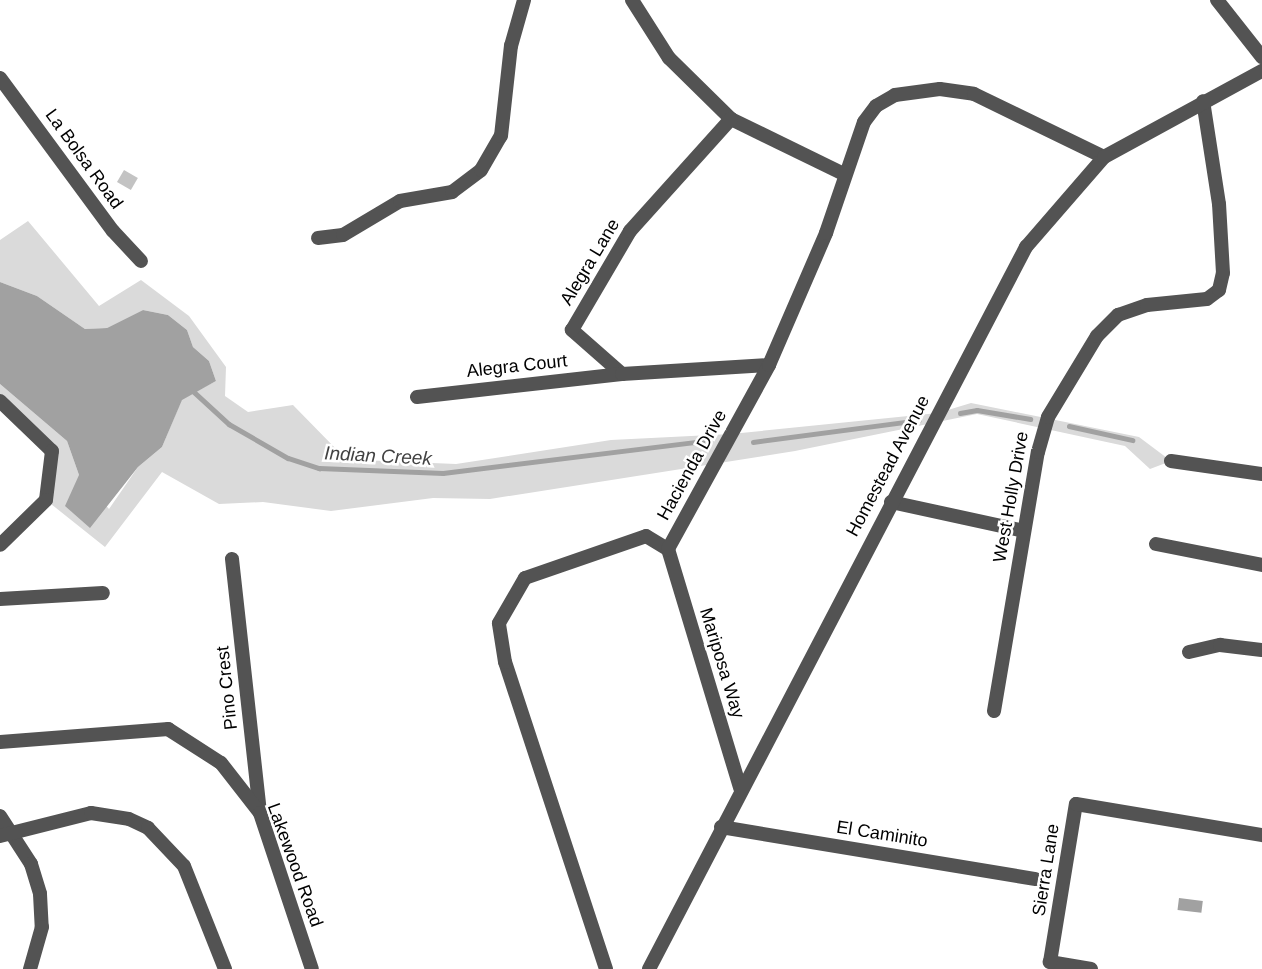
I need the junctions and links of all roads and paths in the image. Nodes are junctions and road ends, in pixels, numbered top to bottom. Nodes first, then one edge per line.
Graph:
1 (524, 0) edge
2 (632, 0) edge
3 (1217, 0) edge
4 (1262, 57) edge
5 (1262, 71) edge
6 (0, 78) edge
7 (1203, 101) junction
8 (731, 119) junction
9 (1104, 157) junction
10 (844, 174) junction
11 (318, 238) dead end
12 (141, 261) dead end
13 (769, 365) junction
14 (622, 374) junction
15 (417, 397) dead end
16 (0, 401) edge
17 (1171, 461) dead end
18 (1262, 474) edge
19 (891, 502) junction
20 (1024, 531) junction
21 (1156, 544) dead end
22 (0, 545) edge
23 (668, 549) junction
24 (232, 559) dead end
25 (1262, 565) edge
26 (103, 593) dead end
27 (0, 599) edge
28 (1262, 650) edge
29 (1189, 652) dead end
30 (994, 711) dead end
31 (0, 742) edge
32 (740, 788) junction
33 (260, 813) junction
34 (0, 816) edge
35 (721, 827) junction
36 (6, 833) edge
37 (1262, 835) edge
38 (1036, 879) dead end
39 (30, 969) edge
40 (225, 969) edge
41 (313, 969) edge
42 (606, 969) edge
43 (649, 969) edge
44 (1091, 969) edge

1 - 11 street
2 - 8 street
3 - 4 street
5 - 7 street, Homestead Avenue
6 - 12 street, La Bolsa Road
7 - 9 street, Homestead Avenue
7 - 20 street, West Holly Drive
8 - 10 street
8 - 14 street, Alegra Lane
9 - 10 street, Hacienda Drive
9 - 19 street, Homestead Avenue
10 - 13 street, Hacienda Drive
13 - 14 street
13 - 23 street, Hacienda Drive
14 - 15 street, Alegra Court
16 - 22 street
17 - 18 street
19 - 20 street
19 - 32 street, Homestead Avenue
20 - 30 street, West Holly Drive
21 - 25 street
23 - 32 street, Mariposa Way
23 - 42 street, Hacienda Drive
24 - 33 street, Pino Crest
26 - 27 street
28 - 29 street
31 - 33 street, Lakewood Road
32 - 35 street, Homestead Avenue
33 - 41 street, Lakewood Road
34 - 36 street
35 - 38 street, El Caminito
35 - 43 street, Homestead Avenue
36 - 39 street
36 - 40 street
37 - 44 street, Sierra Lane

